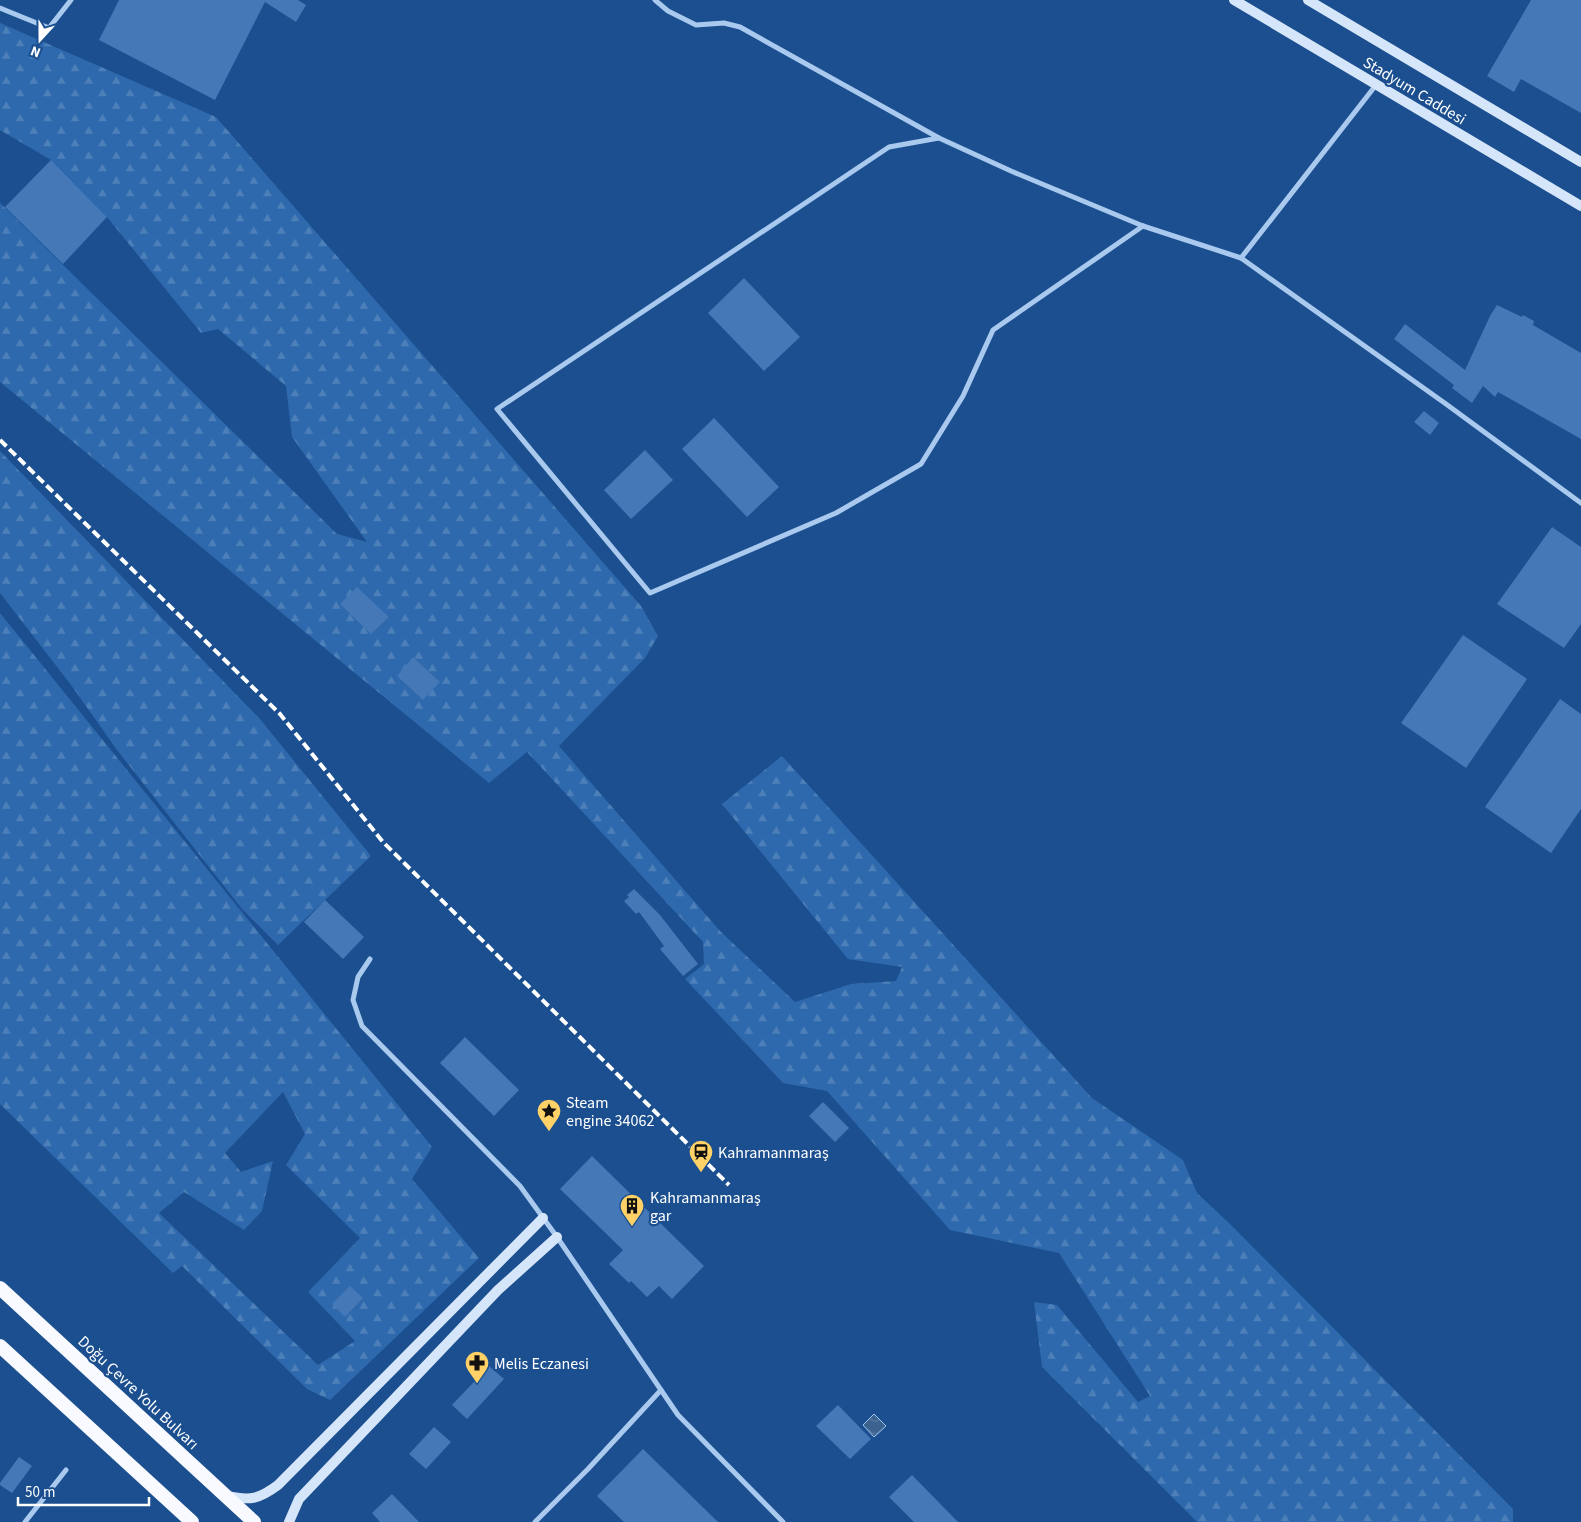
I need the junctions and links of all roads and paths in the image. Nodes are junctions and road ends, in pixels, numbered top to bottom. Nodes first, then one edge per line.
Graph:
1 (71, 0) edge
2 (655, 0) edge
3 (1234, 0) edge
4 (1308, 0) edge
5 (0, 8) edge
6 (1376, 84) junction
7 (939, 138) junction
8 (1581, 162) edge
9 (1581, 206) edge
10 (1144, 226) junction
11 (1241, 258) junction
12 (1581, 503) edge
13 (370, 959) dead end
14 (543, 1218) junction
15 (557, 1237) junction
16 (0, 1288) edge
17 (0, 1346) edge
18 (661, 1390) junction
19 (66, 1470) dead end
20 (226, 1496) junction
21 (25, 1522) edge
22 (192, 1522) edge
23 (254, 1522) edge
24 (288, 1522) edge
25 (535, 1522) edge
26 (783, 1522) edge

1 - 5 street
2 - 7 street
3 - 6 main road, Stadyum Caddesi
4 - 8 main road, Stadyum Caddesi
6 - 9 main road, Stadyum Caddesi
6 - 11 street
7 - 10 street
7 - 10 street
10 - 11 street
11 - 12 street
13 - 14 street
14 - 15 street
14 - 20 main road
15 - 18 street
15 - 24 main road
16 - 20 highway, Doğu Çevre Yolu Bulvarı
17 - 22 highway
18 - 25 street
18 - 26 street
19 - 21 street
20 - 23 highway, Doğu Çevre Yolu Bulvarı

